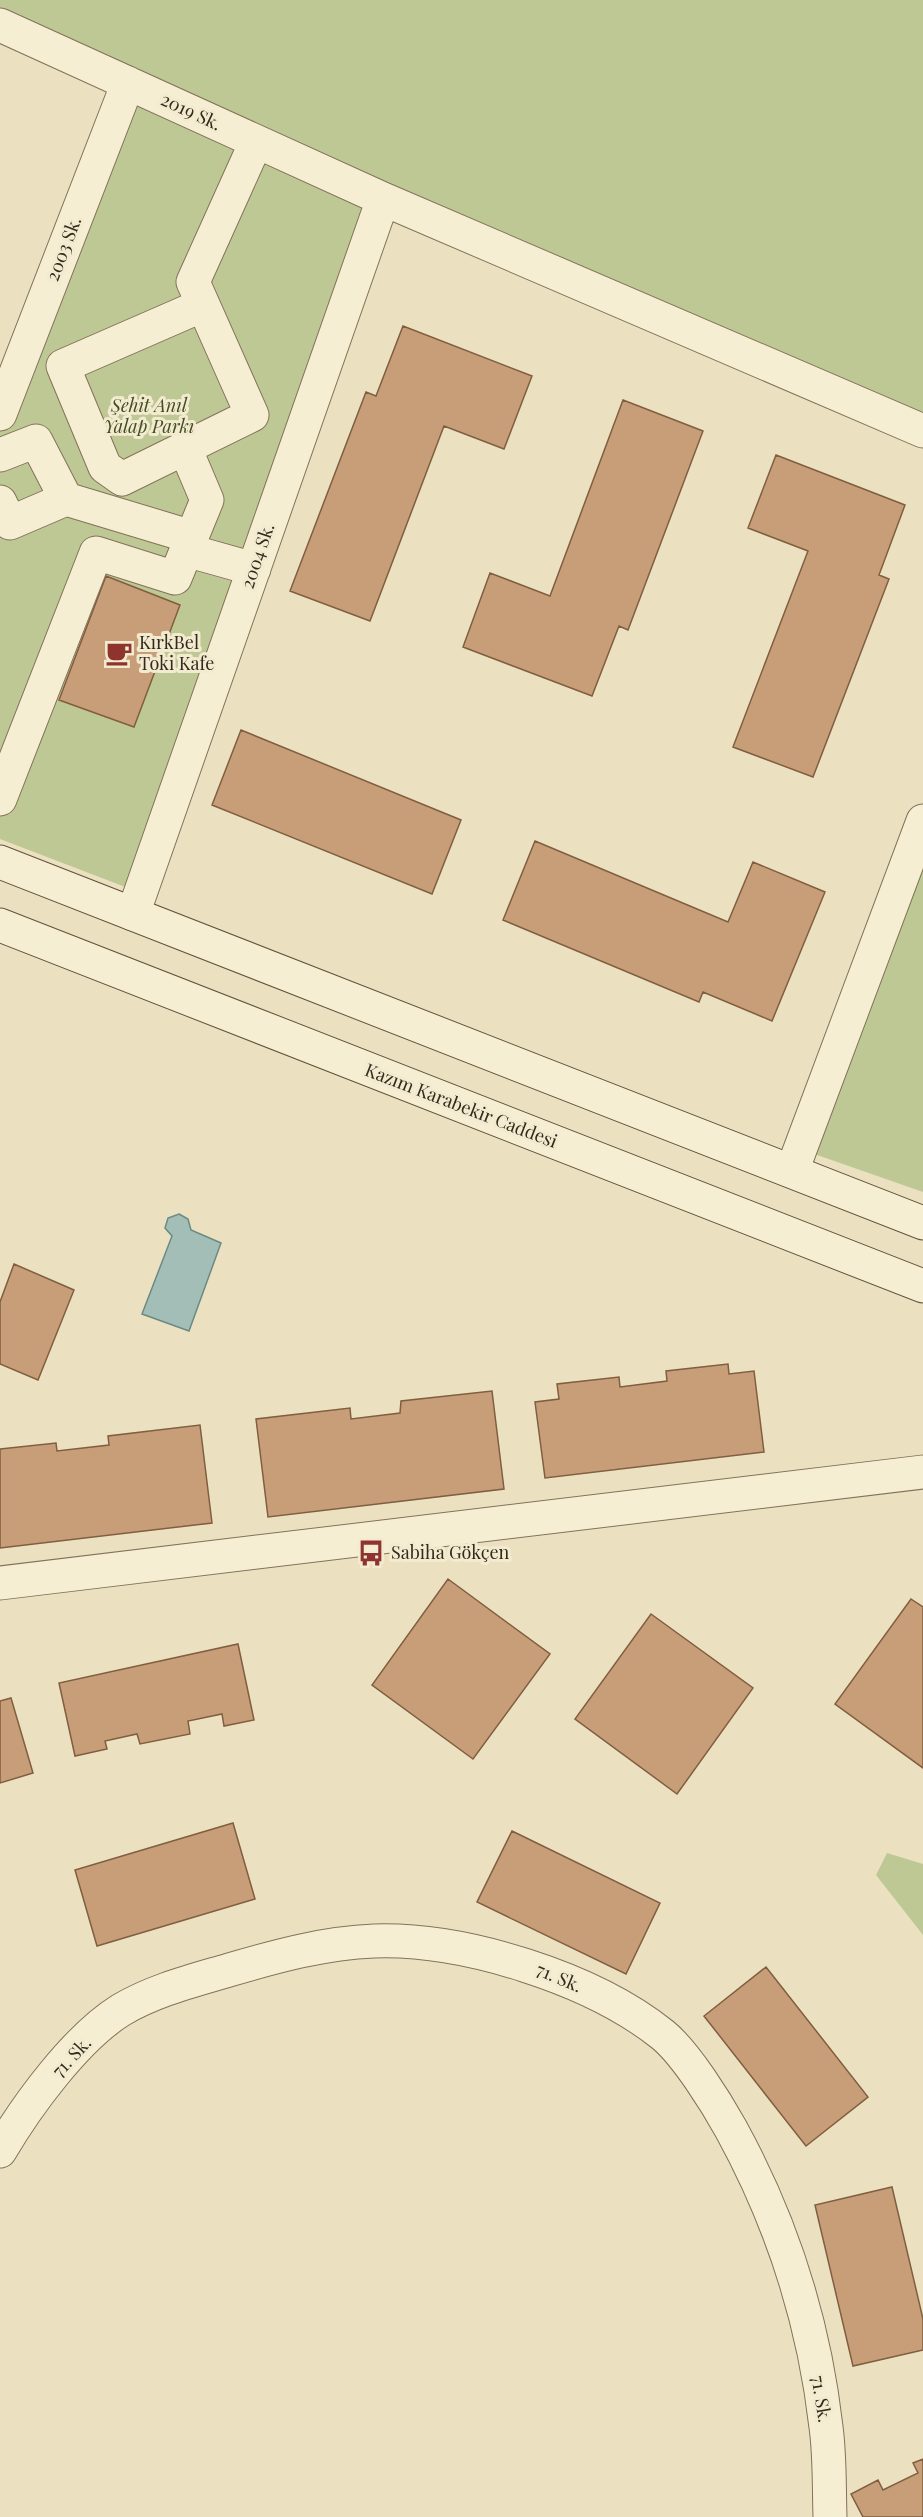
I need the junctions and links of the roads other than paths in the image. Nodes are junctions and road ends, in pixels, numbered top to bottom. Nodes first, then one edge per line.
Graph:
1 (0, 25) edge
2 (128, 83) junction
3 (256, 142) junction
4 (383, 199) junction
5 (203, 305) junction
6 (0, 414) edge
7 (923, 431) edge
8 (185, 448) junction
9 (0, 456) edge
10 (66, 499) junction
11 (0, 502) edge
12 (189, 543) junction
13 (254, 569) junction
14 (14, 693) dead end
15 (28, 728) junction
16 (0, 799) edge
17 (923, 821) edge
18 (0, 862) edge
19 (133, 914) junction
20 (0, 925) edge
21 (792, 1171) junction
22 (923, 1223) edge
23 (923, 1287) edge
24 (923, 1472) edge
25 (0, 1583) edge
26 (0, 2151) edge
27 (830, 2517) edge

1 - 2 street, 2019 Sk.
2 - 3 street, 2019 Sk.
2 - 6 street, 2003 Sk.
3 - 4 street, 2019 Sk.
3 - 5 street
4 - 7 street, 2019 Sk.
4 - 13 street, 2004 Sk.
5 - 8 street
5 - 8 street
8 - 12 street
9 - 10 street
10 - 11 street
10 - 12 street
12 - 13 street
12 - 15 street
13 - 19 street, 2004 Sk.
14 - 15 street
15 - 16 street
17 - 21 street
18 - 19 street
19 - 21 street
20 - 23 street, Kazım Karabekir Caddesi
21 - 22 street
24 - 25 street
26 - 27 street, 71. Sk.

